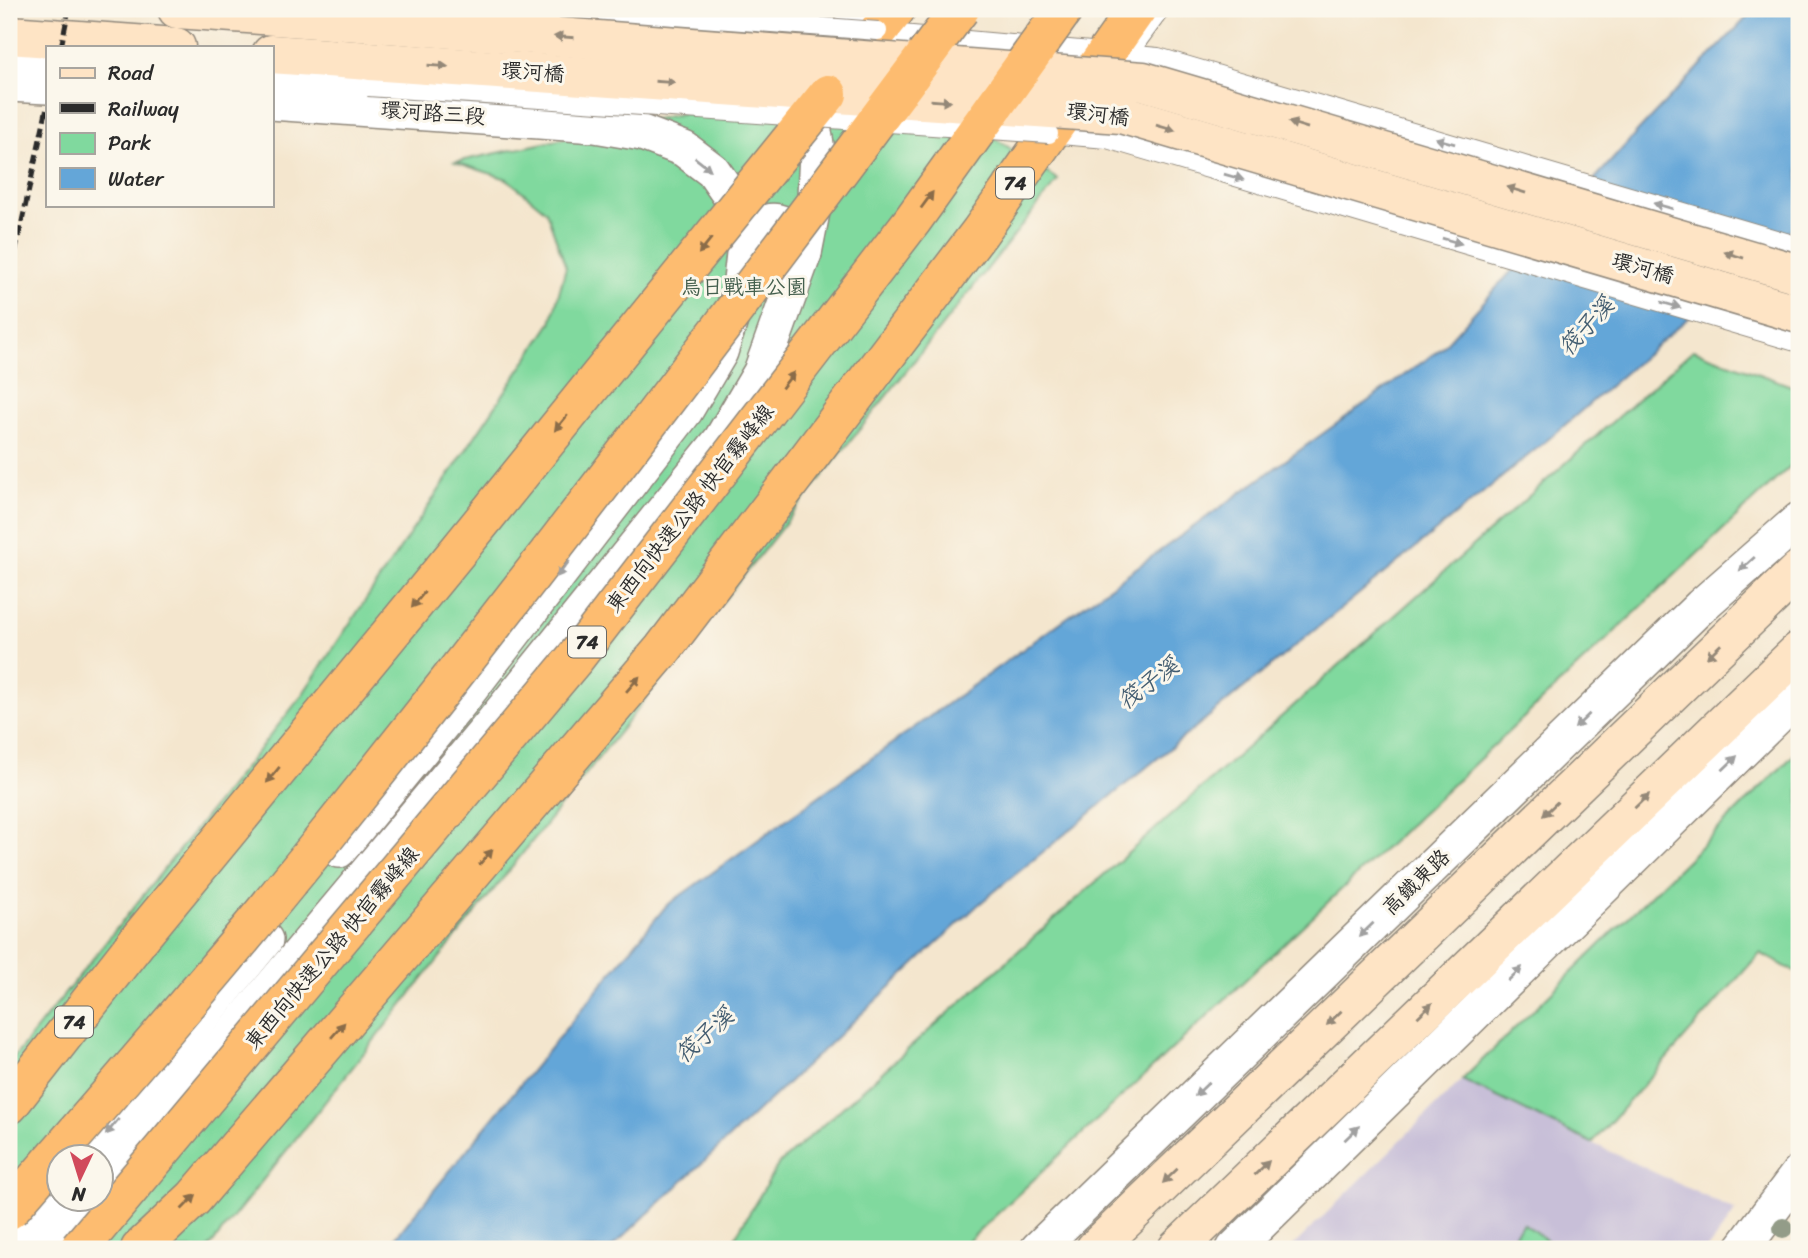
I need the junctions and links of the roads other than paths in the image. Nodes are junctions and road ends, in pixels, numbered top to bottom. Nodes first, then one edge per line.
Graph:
1 (177, 9) edge
2 (580, 9) edge
3 (605, 9) edge
4 (728, 9) edge
5 (960, 9) edge
6 (1064, 9) edge
7 (1137, 9) edge
8 (1161, 9) edge
9 (873, 27) edge
10 (835, 28) junction
11 (9, 35) edge
12 (163, 46) edge
13 (273, 54) edge
14 (9, 61) edge
15 (1108, 61) junction
16 (46, 64) edge
17 (369, 74) junction
18 (273, 80) edge
19 (9, 84) edge
20 (46, 86) edge
21 (273, 102) edge
22 (819, 106) junction
23 (1058, 122) junction
24 (595, 125) junction
25 (745, 245) junction
26 (1799, 246) edge
27 (804, 253) junction
28 (1799, 274) edge
29 (1799, 314) edge
30 (1799, 343) edge
31 (1799, 520) edge
32 (1799, 570) edge
33 (1799, 651) edge
34 (1799, 695) edge
35 (461, 701) junction
36 (491, 725) junction
37 (9, 1105) edge
38 (100, 1142) edge
39 (116, 1173) edge
40 (1799, 1173) edge
41 (46, 1207) edge
42 (9, 1210) edge
43 (83, 1212) edge
44 (9, 1248) edge
45 (50, 1249) edge
46 (79, 1249) edge
47 (140, 1249) edge
48 (1038, 1249) edge
49 (1095, 1249) edge
50 (1177, 1249) edge
51 (1234, 1249) edge
52 (1742, 1249) edge

9 -> 1 street, 環河橋, bridge
2 - 10 lane, bridge
3 - 24 street
4 - 27 street
5 - 42 highway, bridge
46 -> 6 highway, 東西向快速公路 快官霧峰線 / 74, bridge
7 - 15 highway, 74
8 - 15 lane
9 - 10 lane, bridge
9 - 10 lane
9 - 15 street, 環河橋, bridge
9 - 22 highway, 74
11 - 12 street
13 - 17 street
14 - 16 lane
15 - 23 highway, 74
26 -> 15 lane
28 -> 15 street, 環河橋, bridge
17 - 18 lane
17 -> 22 street, 環河橋, bridge
19 - 20 street
21 - 24 street, 環河路三段
22 -> 23 street, 環河橋, bridge
22 -> 37 highway, 74, bridge
23 -> 29 street, 環河橋, bridge
23 -> 30 lane
47 -> 23 highway, 74
24 -> 25 street, 環河路三段
25 - 27 street
25 -> 35 street
27 - 36 street
31 -> 48 street, 高鐵東路
32 -> 49 street, 高鐵東路
50 -> 33 street
51 -> 34 street
35 - 36 street
35 -> 38 street
36 - 39 street
40 - 52 street
41 - 44 street
43 - 45 street

